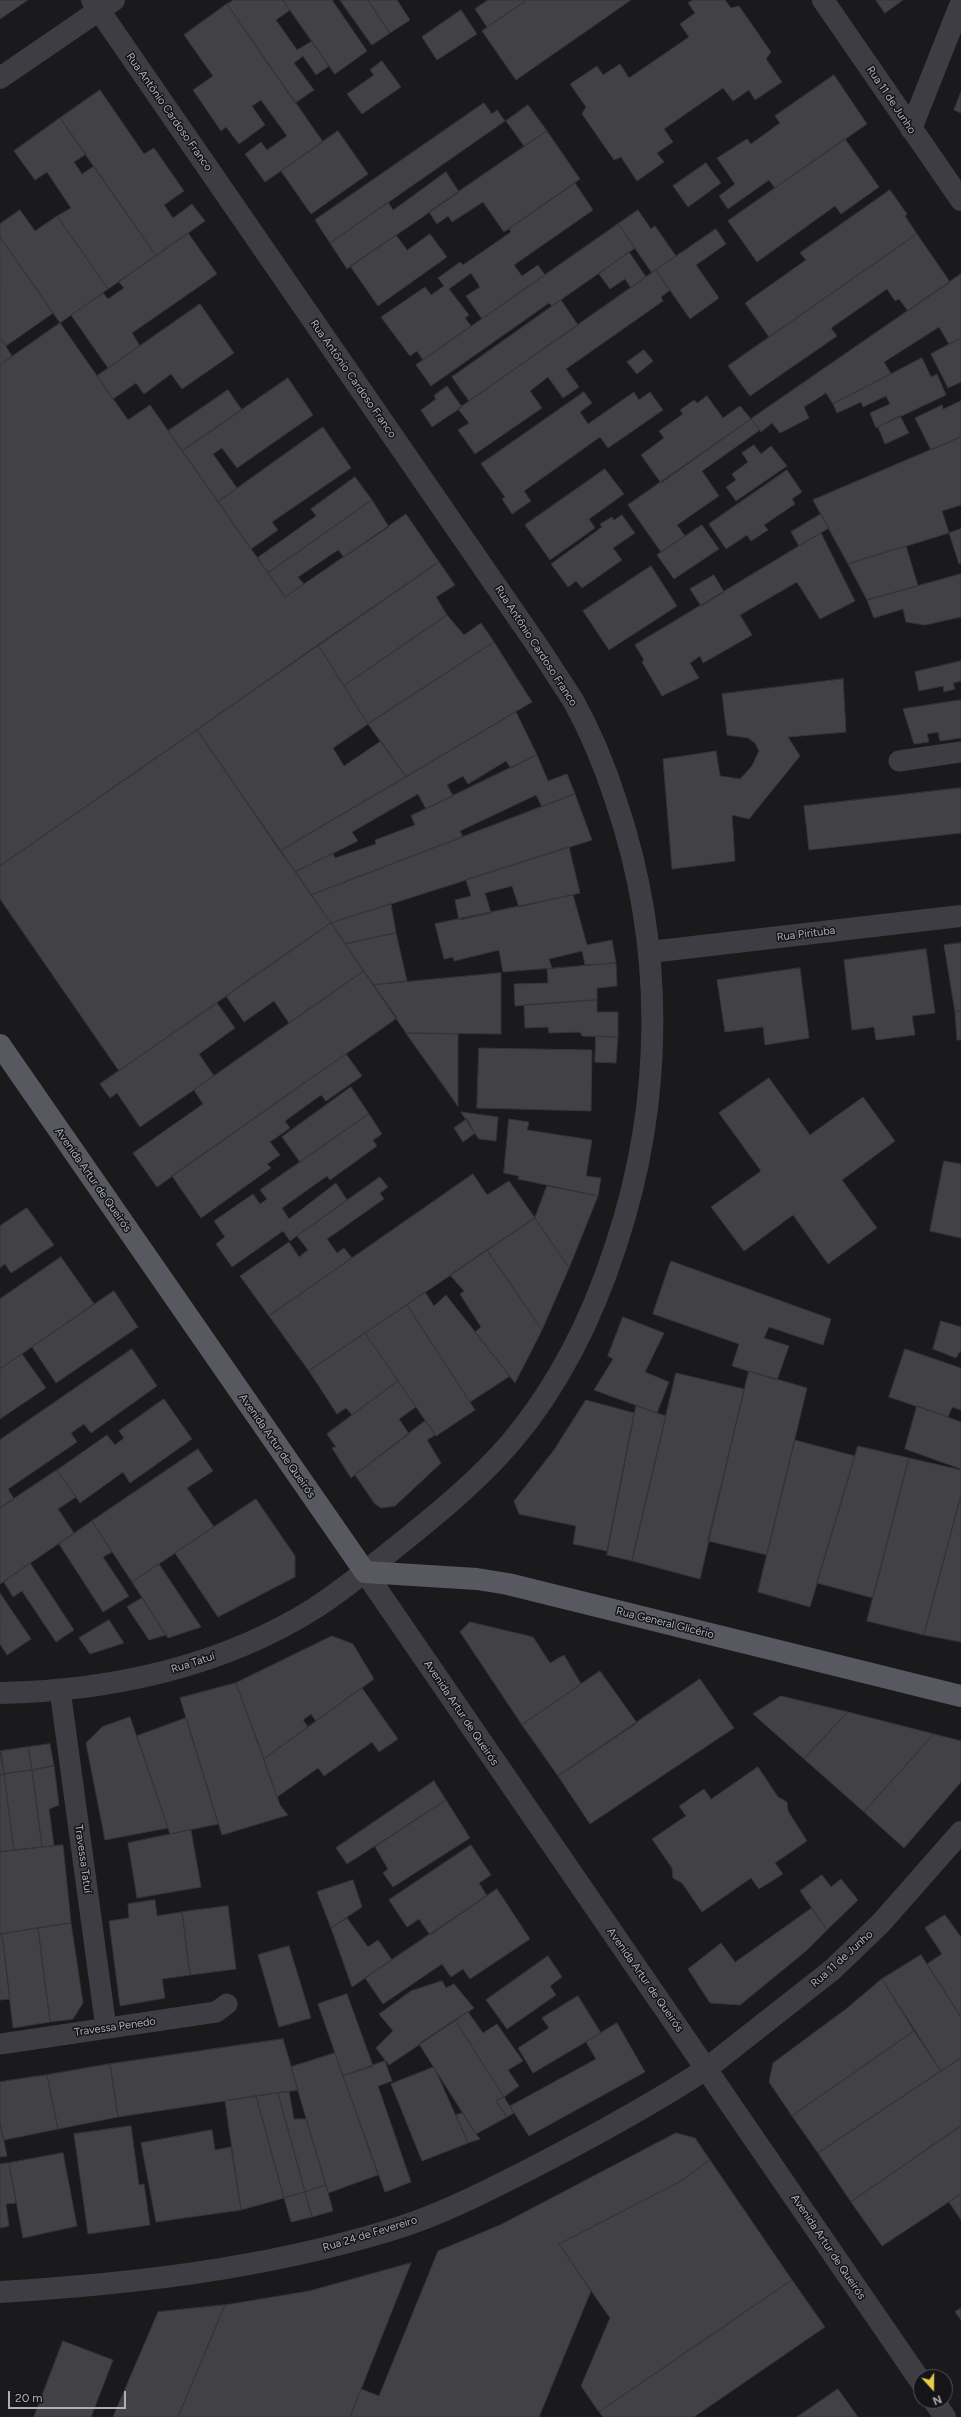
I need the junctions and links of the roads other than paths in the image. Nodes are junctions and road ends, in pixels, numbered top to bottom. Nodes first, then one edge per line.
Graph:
1 (823, 0) edge
2 (101, 3) edge
3 (961, 3) edge
4 (0, 78) edge
5 (911, 129) junction
6 (961, 200) edge
7 (961, 752) edge
8 (898, 760) dead end
9 (961, 916) edge
10 (650, 952) junction
11 (0, 1045) edge
12 (364, 1572) junction
13 (60, 1690) junction
14 (0, 1693) edge
15 (961, 1696) edge
16 (961, 1832) edge
17 (227, 2004) dead end
18 (106, 2028) junction
19 (0, 2044) edge
20 (706, 2069) junction
21 (0, 2292) edge
22 (913, 2370) edge

1 - 5 street, Rua 11 de Junho
2 - 4 street
2 - 10 street, Rua Antônio Cardoso Franco
3 - 5 street
5 - 6 street, Rua 11 de Junho
7 - 8 lane
9 - 10 street, Rua Pirituba
10 - 12 street, Rua Antônio Cardoso Franco
11 - 12 main road, Avenida Artur de Queirós
12 - 13 street, Rua Tatuí
12 - 15 main road, Rua General Glicério
12 - 20 street, Avenida Artur de Queirós
13 - 14 street, Rua Tatuí
13 - 18 lane, Travessa Tatuí
16 - 20 street, Rua 11 de Junho
17 - 18 lane, Travessa Penedo
18 - 19 lane, Travessa Penedo
20 - 21 street, Rua 24 de Fevereiro
20 - 22 street, Avenida Artur de Queirós

